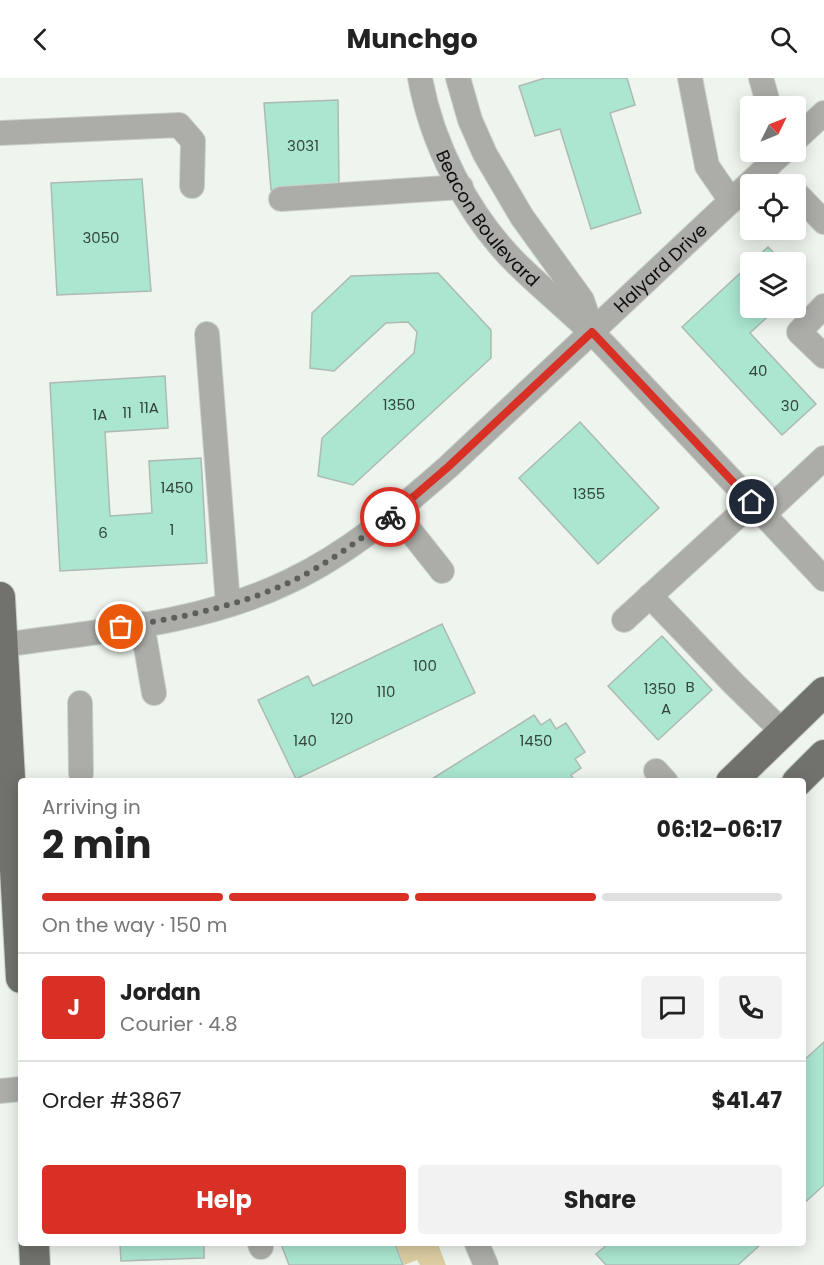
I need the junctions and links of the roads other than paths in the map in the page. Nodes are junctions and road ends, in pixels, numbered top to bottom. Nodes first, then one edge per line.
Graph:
1 (420, 78) edge
2 (458, 78) edge
3 (690, 78) edge
4 (761, 78) edge
5 (766, 96) edge
6 (824, 113) edge
7 (806, 130) edge
8 (0, 133) edge
9 (772, 162) edge
10 (192, 186) dead end
11 (461, 187) junction
12 (281, 199) dead end
13 (731, 201) junction
14 (806, 203) edge
15 (824, 222) edge
16 (824, 306) edge
17 (592, 332) junction
18 (207, 334) dead end
19 (824, 357) edge
20 (824, 459) edge
21 (758, 509) junction
22 (396, 513) junction
23 (442, 571) dead end
24 (824, 579) edge
25 (650, 596) junction
26 (0, 597) edge
27 (228, 604) junction
28 (624, 620) dead end
29 (142, 624) junction
30 (3, 645) junction
31 (824, 692) edge
32 (154, 693) dead end
33 (80, 703) dead end
34 (783, 732) junction
35 (824, 755) edge
36 (81, 773) dead end
37 (736, 778) edge
38 (801, 778) edge
39 (18, 922) edge
40 (18, 1089) edge
41 (0, 1091) edge
42 (34, 1246) edge
43 (478, 1246) edge
44 (35, 1265) edge
45 (486, 1265) edge

1 - 11 street, Beacon Boulevard
2 - 17 street, Beacon Boulevard
3 - 13 street
4 - 5 street
6 - 7 street
8 - 10 street
9 - 13 street, Halyard Drive
11 - 12 street
11 - 17 street, Beacon Boulevard
13 - 17 street, Halyard Drive
14 - 15 street
16 - 19 street
17 - 21 street, Beacon Boulevard
17 - 22 street, Halyard Drive
18 - 27 street
20 - 21 street
21 - 24 street, Beacon Boulevard
21 - 25 street
22 - 23 street
22 - 27 street, Halyard Drive
25 - 28 street
25 - 34 street
26 - 30 main road
27 - 29 street, Halyard Drive
29 - 30 street, Halyard Drive
29 - 32 street
30 - 39 main road
31 - 34 main road
33 - 36 street
34 - 37 main road
35 - 38 main road
40 - 41 street
42 - 44 main road
43 - 45 street

